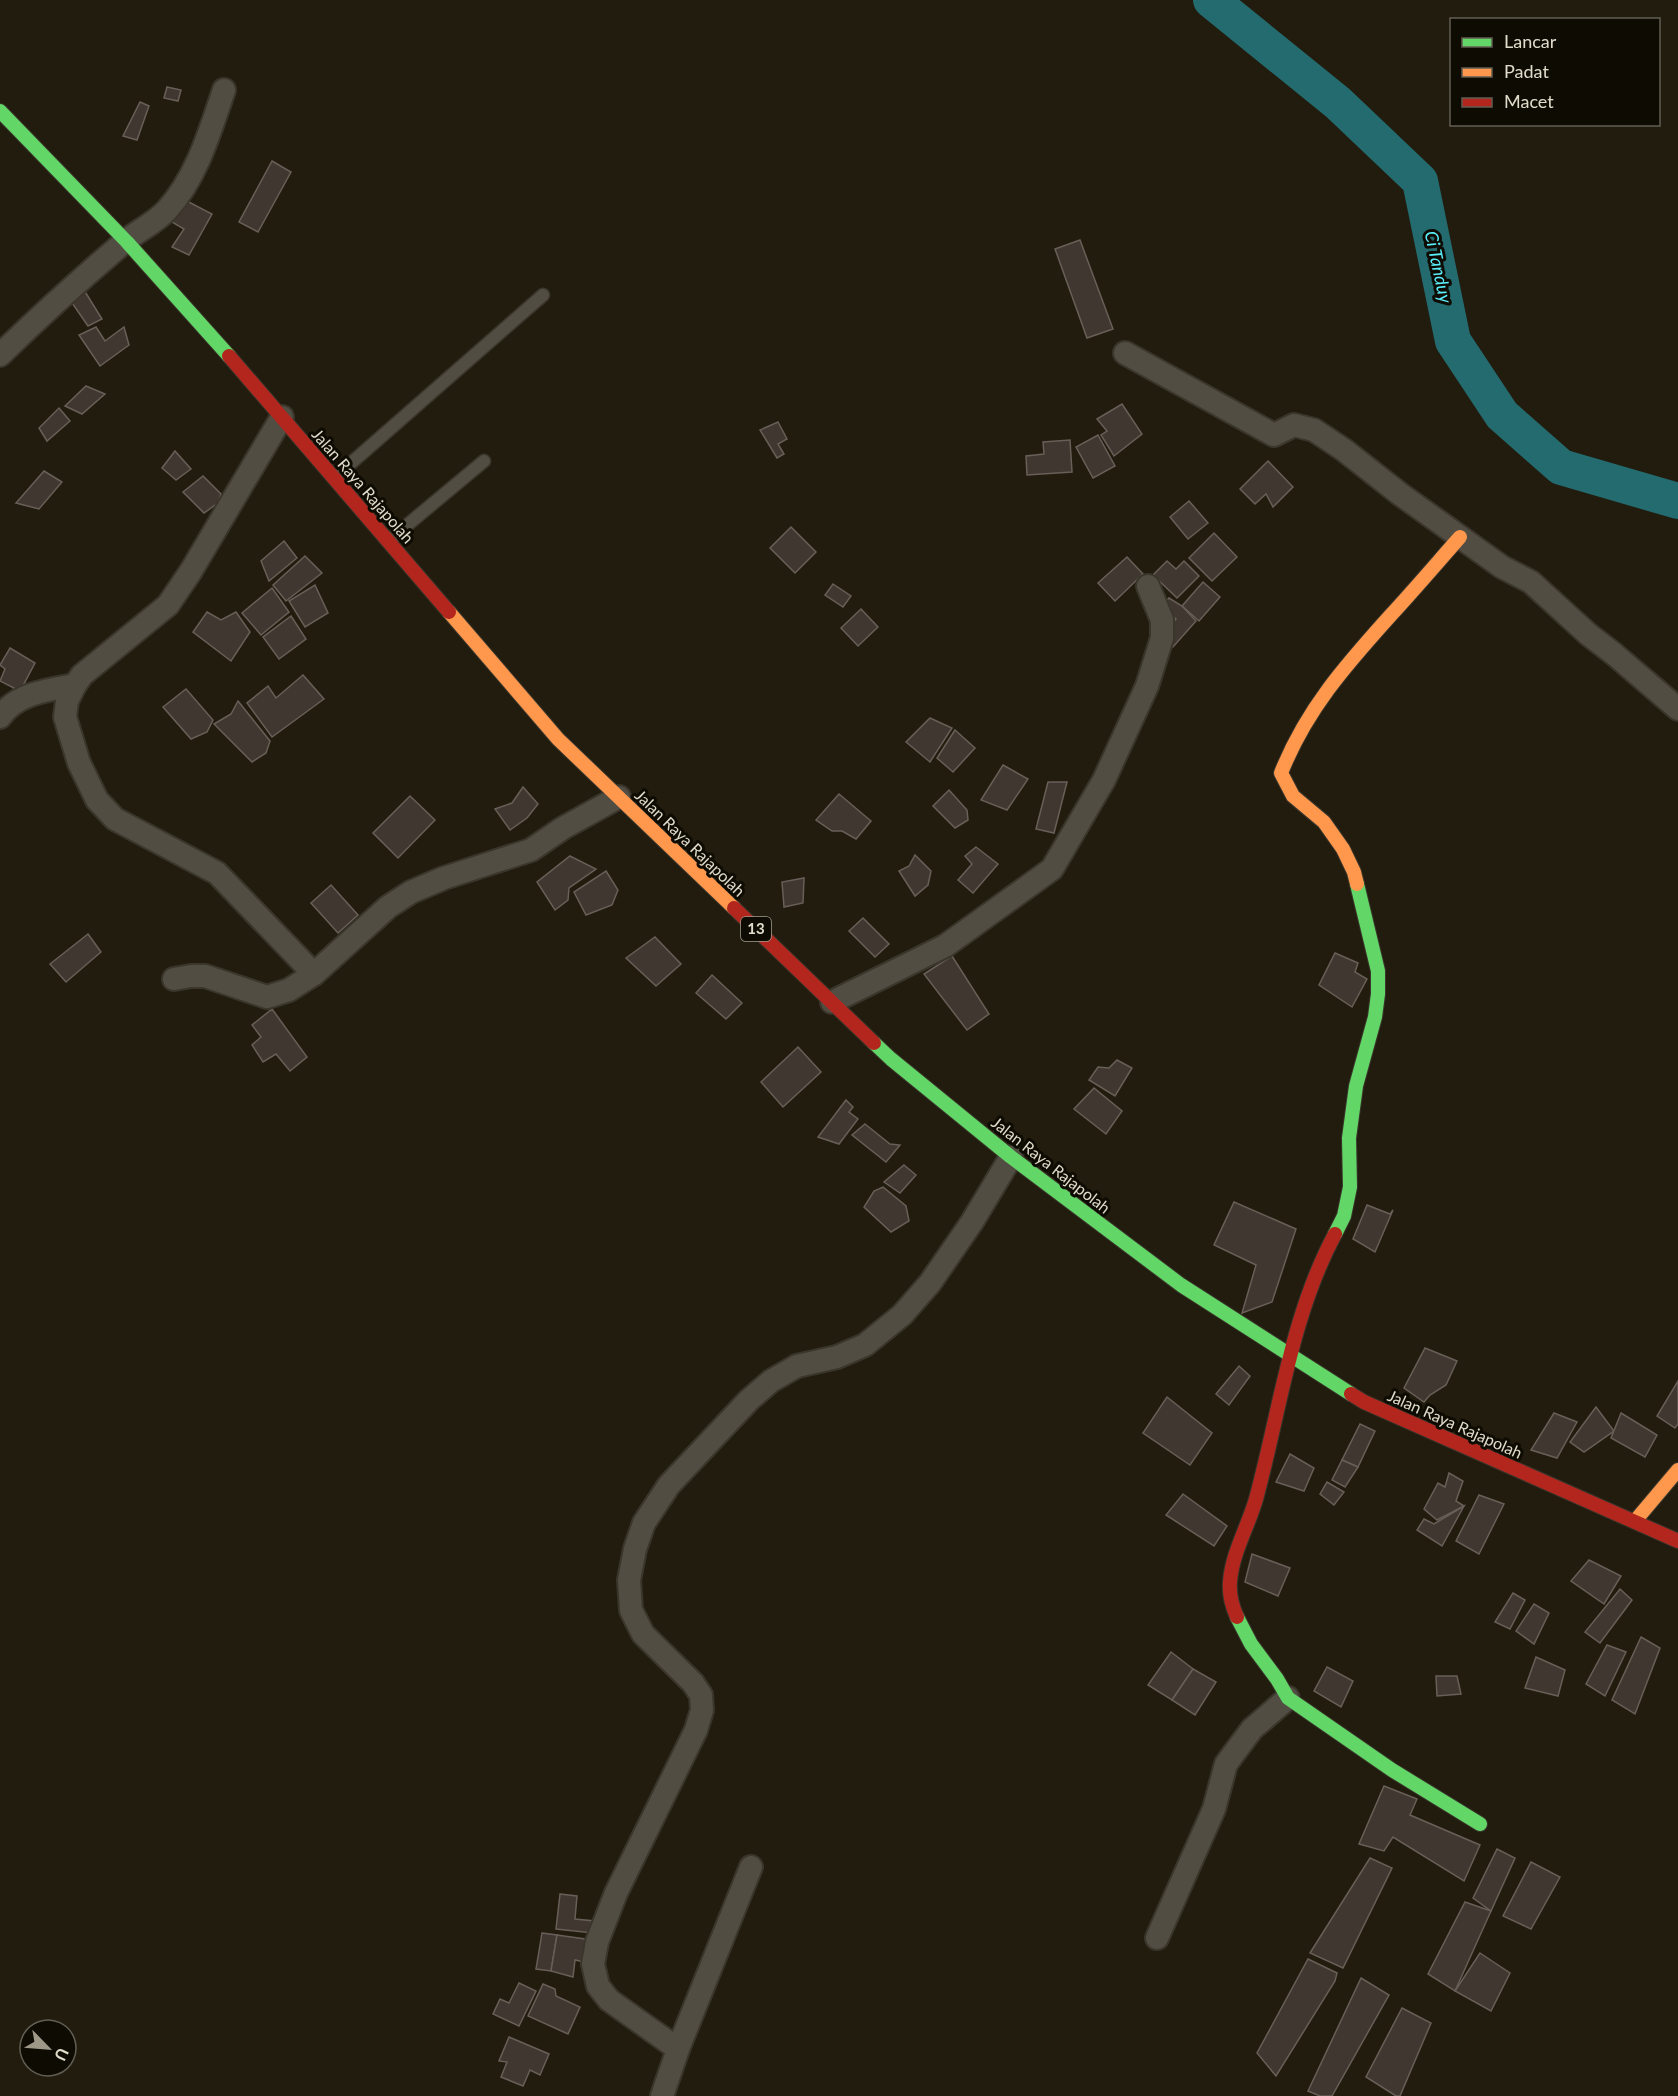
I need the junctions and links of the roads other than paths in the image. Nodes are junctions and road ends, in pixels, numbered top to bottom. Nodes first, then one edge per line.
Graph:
1 (224, 90) dead end
2 (0, 111) edge
3 (126, 241) junction
4 (543, 295) dead end
5 (1125, 353) dead end
6 (0, 355) edge
7 (282, 417) junction
8 (484, 461) dead end
9 (334, 478) junction
10 (1460, 537) junction
11 (388, 541) junction
12 (1148, 586) dead end
13 (75, 685) junction
14 (1678, 709) edge
15 (0, 717) edge
16 (619, 797) junction
17 (314, 974) junction
18 (174, 980) dead end
19 (832, 1002) junction
20 (1011, 1157) junction
21 (1289, 1355) junction
22 (1678, 1470) edge
23 (1635, 1521) junction
24 (1678, 1541) edge
25 (1288, 1698) junction
26 (1480, 1824) dead end
27 (751, 1867) dead end
28 (1157, 1938) dead end
29 (678, 2049) junction
30 (662, 2096) edge

1 - 3 street
2 - 3 main road, Jalan Raya Rajapolah / 13
3 - 6 street
3 - 7 main road, Jalan Raya Rajapolah / 13
4 - 9 lane
5 - 10 street
7 - 9 main road, Jalan Raya Rajapolah / 13
7 - 13 street
8 - 11 lane
9 - 11 main road, Jalan Raya Rajapolah / 13
10 - 14 street
10 - 21 main road
11 - 16 main road, Jalan Raya Rajapolah / 13
12 - 19 street
13 - 15 street
13 - 17 street
16 - 17 street
16 - 19 main road, Jalan Raya Rajapolah / 13
17 - 18 street
19 - 20 main road, Jalan Raya Rajapolah / 13
20 - 21 main road, Jalan Raya Rajapolah / 13
20 - 29 street
21 - 23 main road, Jalan Raya Rajapolah / 13
21 - 25 main road
22 - 23 main road
23 - 24 main road, Jalan Raya Rajapolah / 13
25 - 26 main road
25 - 28 street
27 - 29 street
29 - 30 street

